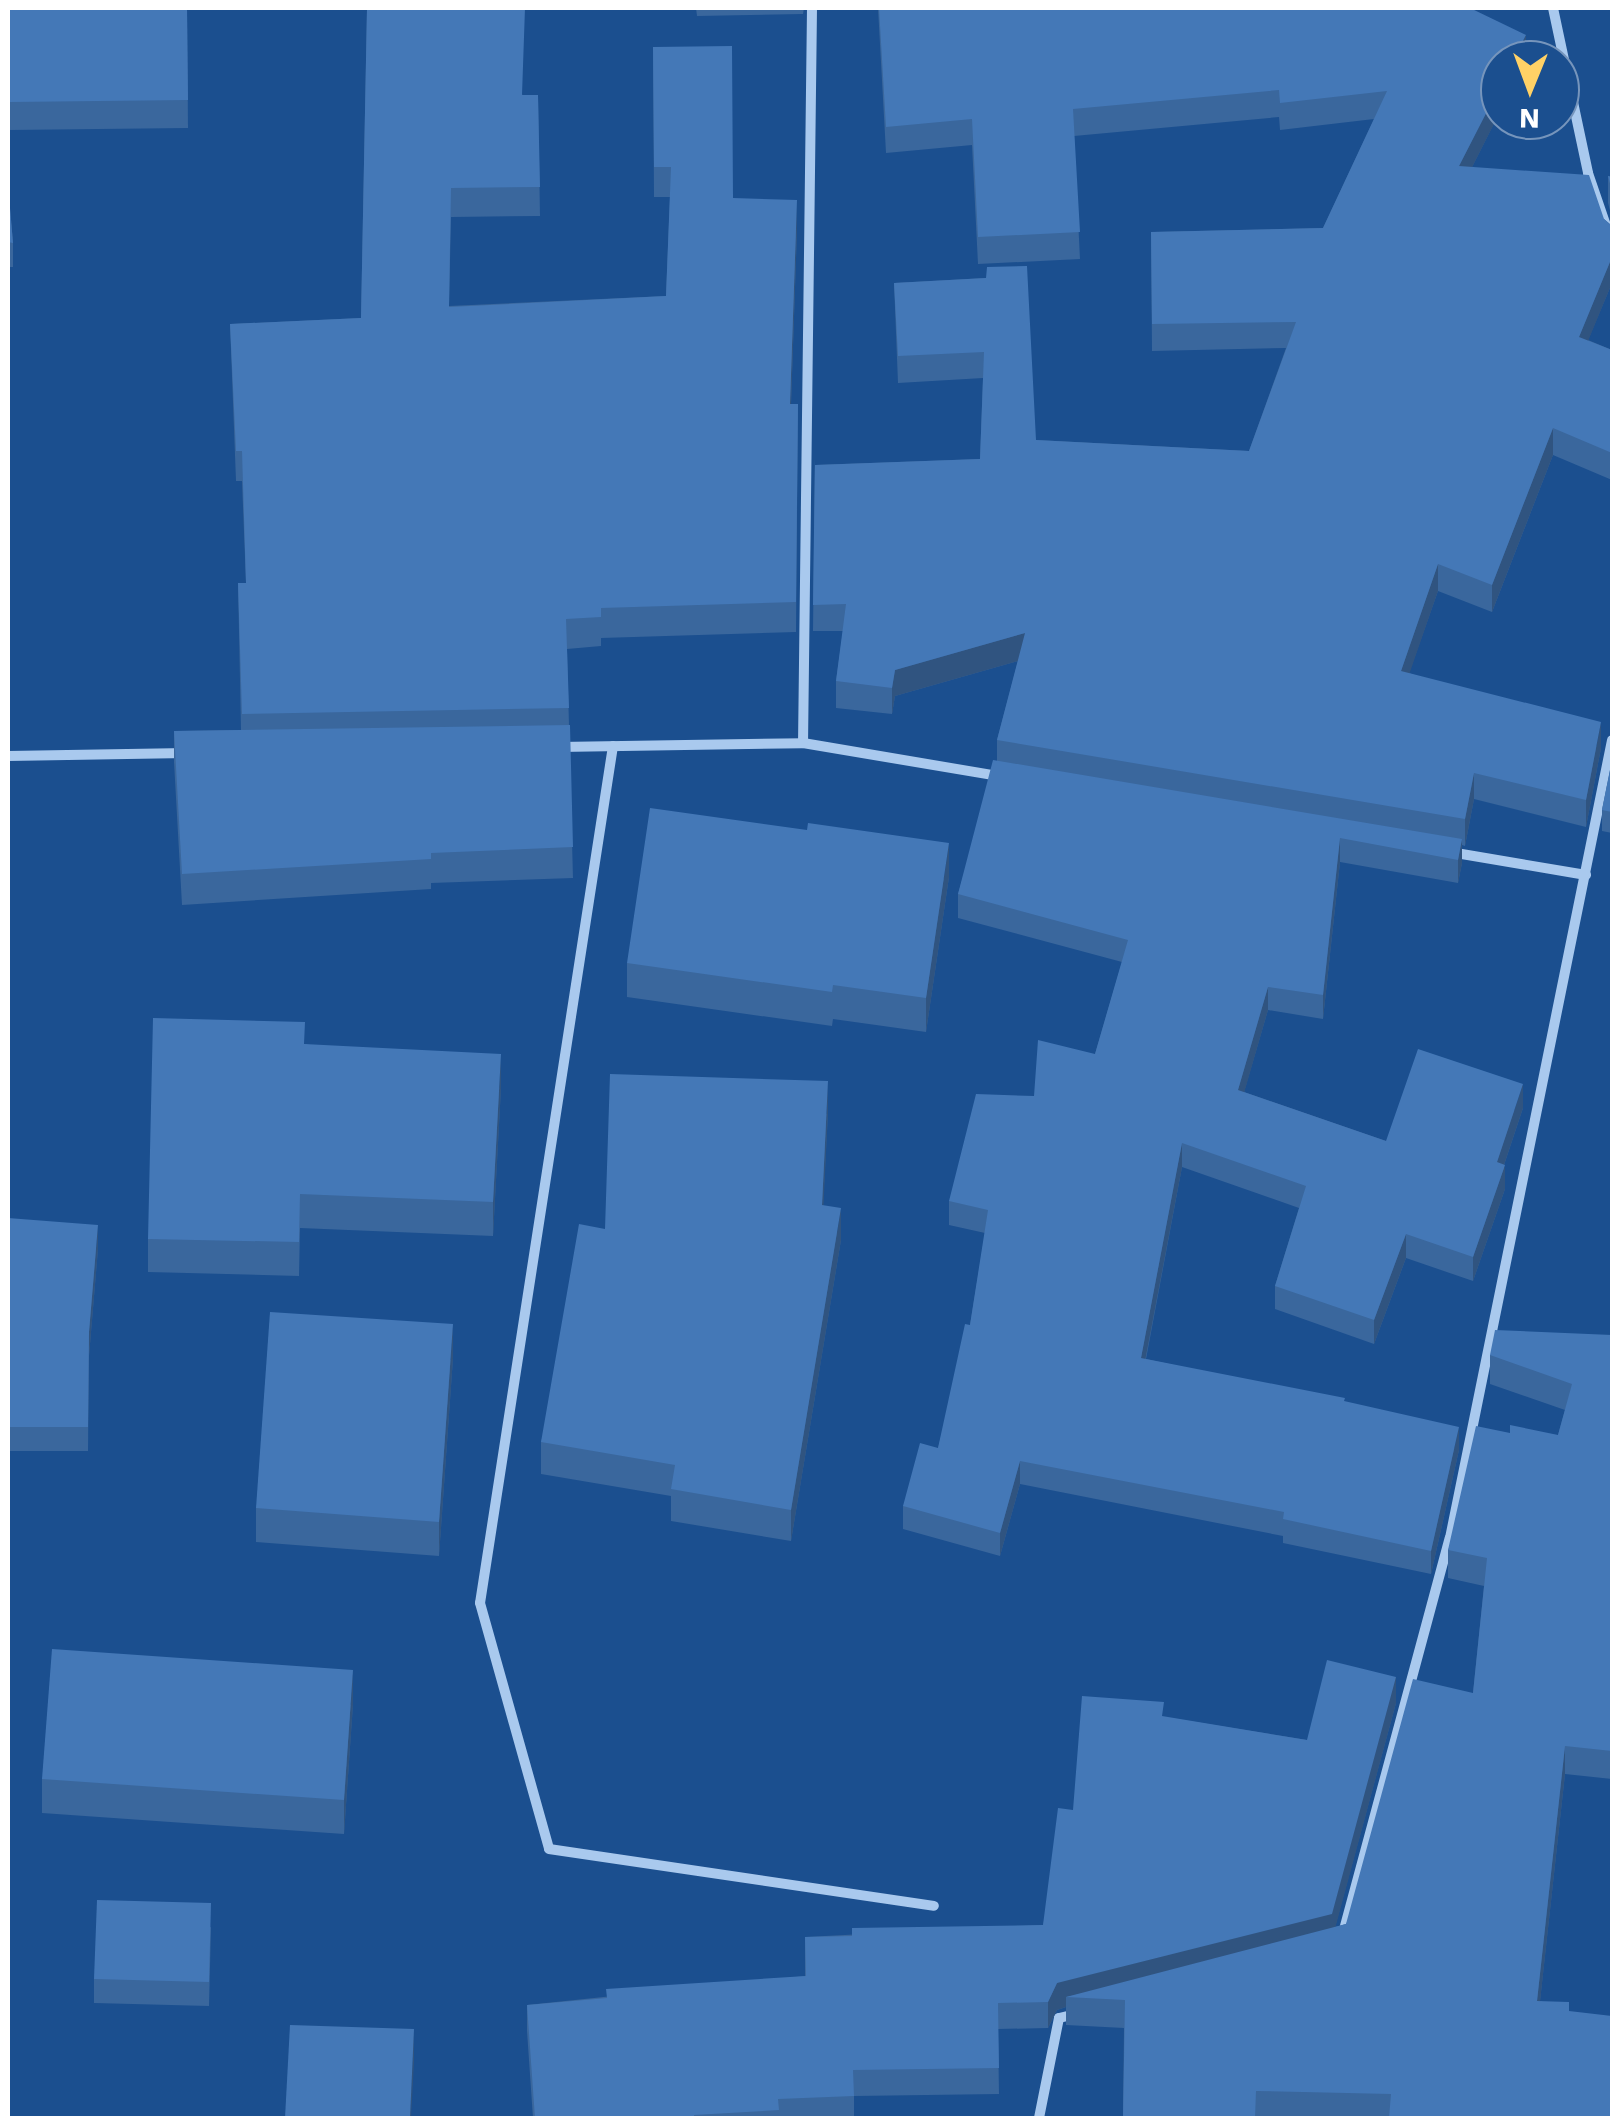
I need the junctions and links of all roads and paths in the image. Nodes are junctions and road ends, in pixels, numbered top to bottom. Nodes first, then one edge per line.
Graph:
1 (812, 8) edge
2 (1553, 8) edge
3 (1612, 243) edge
4 (1612, 740) edge
5 (803, 743) junction
6 (613, 746) junction
7 (554, 747) edge
8 (203, 753) edge
9 (8, 756) edge
10 (1018, 779) edge
11 (1430, 849) edge
12 (1586, 875) junction
13 (934, 1906) dead end
14 (1339, 1946) edge
15 (1097, 2009) edge
16 (1038, 2118) edge

1 - 5 street
2 - 3 street
4 - 12 street
5 - 6 street
5 - 10 street
6 - 7 street
6 - 13 street
8 - 9 street
11 - 12 street
12 - 14 street
15 - 16 street

